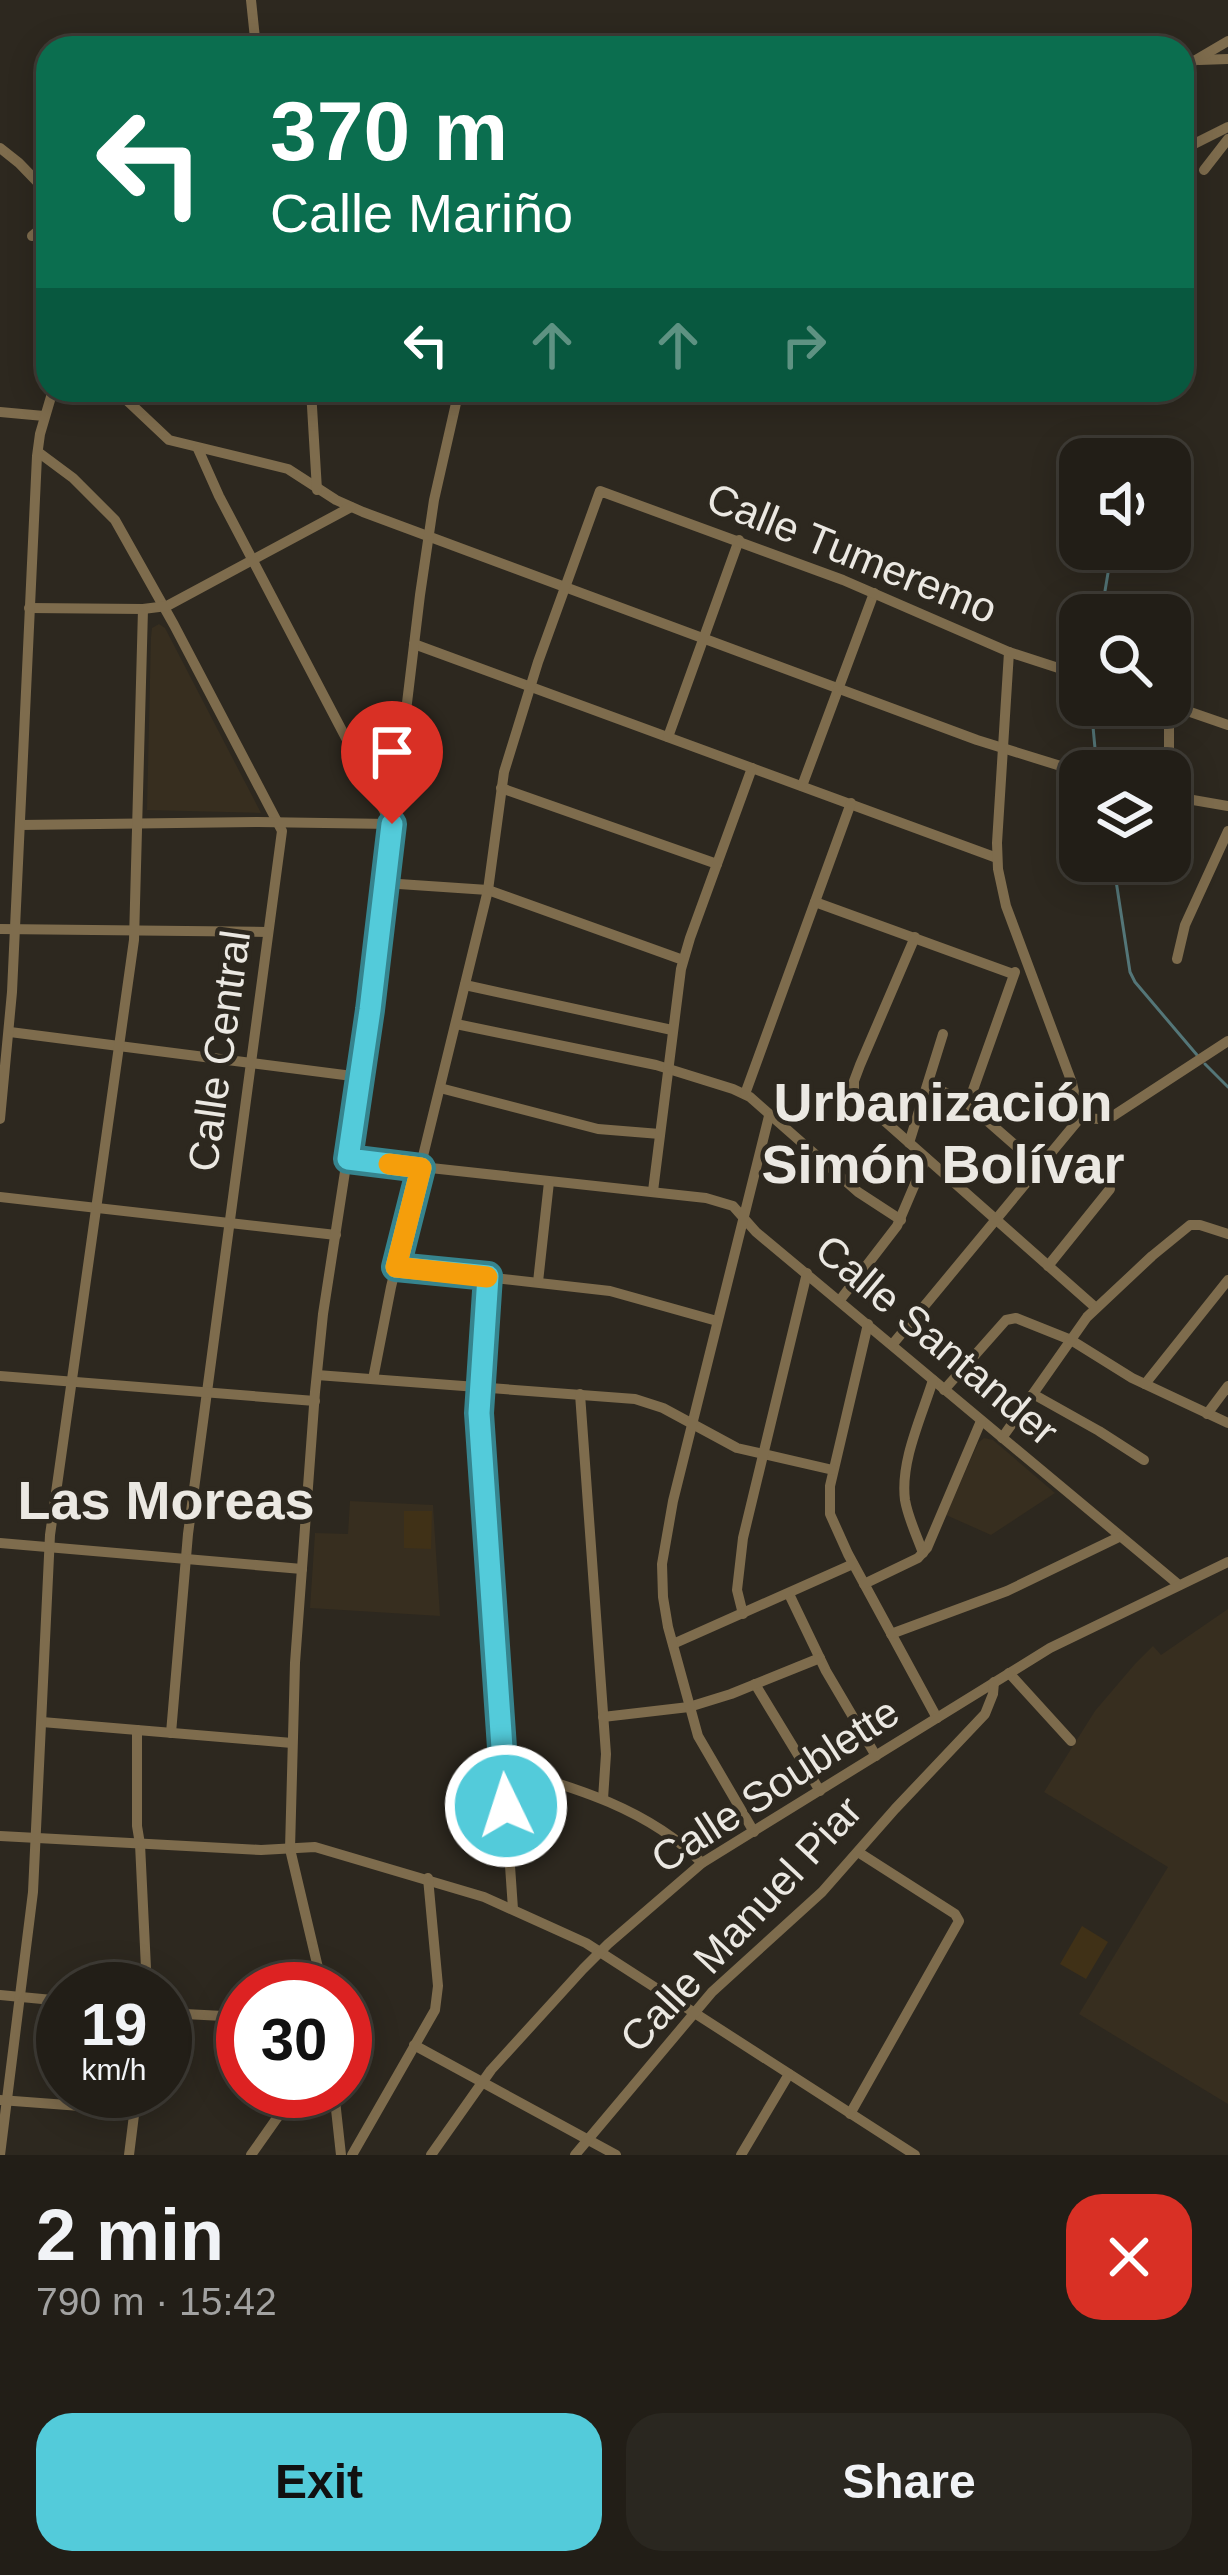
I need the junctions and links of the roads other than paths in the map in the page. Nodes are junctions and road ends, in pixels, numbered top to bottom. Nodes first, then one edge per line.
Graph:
1 (250, 0) edge
2 (254, 36) edge
3 (1228, 41) edge
4 (1228, 58) edge
5 (1195, 60) joint
6 (1228, 127) edge
7 (1228, 139) edge
8 (1194, 144) edge
9 (0, 148) edge
10 (1204, 170) dead end
11 (36, 181) edge
12 (36, 233) edge
13 (32, 236) dead end
14 (48, 402) edge
15 (128, 402) edge
16 (312, 402) edge
17 (457, 402) edge
18 (0, 412) edge
19 (44, 416) junction
20 (198, 449) junction
21 (38, 452) junction
22 (317, 490) junction
23 (351, 507) junction
24 (429, 536) junction
25 (739, 540) junction
26 (254, 561) junction
27 (565, 587) junction
28 (874, 593) junction
29 (164, 607) junction
30 (29, 608) junction
31 (142, 609) junction
32 (703, 638) junction
33 (414, 644) junction
34 (1010, 652) junction
35 (1059, 668) edge
36 (531, 685) junction
37 (838, 689) junction
38 (1191, 712) edge
39 (1228, 725) edge
40 (668, 737) junction
41 (1003, 748) junction
42 (1059, 765) edge
43 (752, 767) junction
44 (802, 786) junction
45 (501, 788) junction
46 (1191, 800) edge
47 (851, 803) junction
48 (1228, 806) edge
49 (279, 822) junction
50 (137, 824) junction
51 (392, 824) junction
52 (20, 825) junction
53 (1228, 831) edge
54 (1224, 850) edge
55 (997, 858) junction
56 (717, 864) junction
57 (384, 883) junction
58 (488, 890) junction
59 (815, 902) junction
60 (0, 929) edge
61 (135, 929) junction
62 (15, 930) junction
63 (268, 932) junction
64 (915, 938) junction
65 (1024, 956) junction
66 (1177, 959) dead end
67 (683, 960) junction
68 (1013, 974) junction
69 (465, 985) junction
70 (6, 992) edge
71 (455, 1024) junction
72 (672, 1030) junction
73 (10, 1032) junction
74 (943, 1034) dead end
75 (1228, 1041) edge
76 (119, 1044) junction
77 (250, 1061) junction
78 (668, 1070) junction
79 (361, 1077) junction
80 (928, 1084) junction
81 (440, 1088) junction
82 (745, 1094) junction
83 (968, 1104) junction
84 (770, 1116) junction
85 (1081, 1118) junction
86 (0, 1119) edge
87 (660, 1134) junction
88 (908, 1143) junction
89 (926, 1158) junction
90 (348, 1159) junction
91 (1040, 1167) junction
92 (421, 1168) junction
93 (549, 1182) junction
94 (1110, 1189) dead end
95 (653, 1191) junction
96 (0, 1196) edge
97 (95, 1208) junction
98 (743, 1216) junction
99 (901, 1220) junction
100 (997, 1220) junction
101 (229, 1224) junction
102 (336, 1234) junction
103 (1228, 1234) edge
104 (1048, 1266) junction
105 (396, 1267) junction
106 (807, 1273) junction
107 (488, 1276) junction
108 (1228, 1280) edge
109 (538, 1282) junction
110 (840, 1300) junction
111 (1096, 1307) junction
112 (716, 1321) junction
113 (868, 1324) junction
114 (1071, 1340) junction
115 (892, 1345) junction
116 (317, 1375) junction
117 (0, 1376) edge
118 (374, 1379) junction
119 (933, 1380) junction
120 (71, 1382) junction
121 (1144, 1384) junction
122 (1228, 1386) edge
123 (481, 1387) junction
124 (944, 1390) junction
125 (206, 1393) junction
126 (580, 1394) junction
127 (1033, 1394) junction
128 (315, 1401) junction
129 (1208, 1414) junction
130 (981, 1421) junction
131 (692, 1423) junction
132 (1228, 1423) edge
133 (1002, 1438) junction
134 (763, 1455) junction
135 (1144, 1460) dead end
136 (833, 1470) junction
137 (1119, 1537) junction
138 (0, 1543) edge
139 (49, 1547) junction
140 (923, 1553) junction
141 (186, 1558) junction
142 (1228, 1562) edge
143 (854, 1564) junction
144 (302, 1569) junction
145 (864, 1584) junction
146 (1179, 1585) junction
147 (789, 1594) junction
148 (743, 1614) junction
149 (891, 1634) junction
150 (673, 1644) junction
151 (820, 1658) junction
152 (1010, 1673) junction
153 (994, 1682) junction
154 (755, 1684) junction
155 (689, 1707) junction
156 (603, 1717) junction
157 (937, 1718) junction
158 (42, 1722) junction
159 (137, 1730) junction
160 (171, 1733) junction
161 (1071, 1741) dead end
162 (292, 1743) junction
163 (876, 1756) junction
164 (503, 1767) junction
165 (820, 1791) junction
166 (603, 1799) junction
167 (754, 1832) junction
168 (0, 1836) edge
169 (36, 1838) junction
170 (140, 1844) junction
171 (290, 1849) junction
172 (858, 1852) junction
173 (702, 1863) junction
174 (428, 1878) junction
175 (513, 1909) junction
176 (600, 1952) junction
177 (146, 1962) edge
178 (317, 1962) edge
179 (0, 1996) edge
180 (20, 1997) junction
181 (36, 1999) edge
182 (694, 2012) junction
183 (414, 2045) junction
184 (789, 2074) junction
185 (482, 2082) junction
186 (3, 2100) edge
187 (36, 2103) edge
188 (850, 2114) junction
189 (133, 2118) edge
190 (277, 2118) edge
191 (337, 2118) edge
192 (590, 2139) junction
193 (893, 2141) junction
194 (435, 2154) edge
195 (0, 2155) edge
196 (129, 2155) edge
197 (251, 2155) edge
198 (341, 2155) edge
199 (352, 2155) edge
200 (575, 2155) edge
201 (616, 2155) edge
202 (741, 2155) edge
203 (884, 2155) edge
204 (915, 2155) edge

1 - 2 street
3 - 5 street
4 - 5 street
6 - 8 street
7 - 10 street
9 - 11 street
12 - 13 street
14 - 19 street
15 - 20 street
16 - 22 street
17 - 24 street
18 - 19 street
19 - 21 street
20 - 22 street
20 - 26 street
21 - 29 street
21 - 30 street
22 - 23 street
23 - 24 street
23 - 26 street
24 - 27 street
24 - 33 street
25 - 27 street, Calle Tumeremo
25 - 28 street, Calle Tumeremo
25 - 32 street
26 - 29 street
26 - 51 street
27 - 32 street
27 - 36 street
28 - 34 street, Calle Tumeremo
28 - 37 street
29 - 31 street
29 - 49 street
30 - 31 street
30 - 52 street
31 - 50 street
32 - 37 street
32 - 40 street
33 - 36 street
33 - 51 street
34 - 35 street, Calle Tumeremo
34 - 41 street
36 - 40 street
36 - 45 street
37 - 41 street
37 - 44 street
38 - 39 street
40 - 43 street
41 - 42 street
41 - 55 street
43 - 44 street
43 - 56 street
44 - 47 street
45 - 56 street
45 - 58 street
46 - 48 street
47 - 55 street
47 - 59 street
49 - 50 street
49 - 51 street
49 - 63 street, Calle Central
50 - 52 street
50 - 61 street
51 - 57 street
52 - 62 street
53 - 54 street
54 - 66 street
55 - 65 street
56 - 67 street
57 - 58 street
57 - 79 street
58 - 67 street
58 - 69 street
59 - 64 street
59 - 82 street
60 - 62 street
61 - 62 street
61 - 63 street
61 - 76 street
62 - 70 street
63 - 77 street, Calle Central
64 - 68 street
64 - 88 street
65 - 68 street
65 - 85 street
67 - 72 street
68 - 83 street
69 - 71 street
69 - 72 street
70 - 73 street
71 - 78 street
71 - 81 street
72 - 78 street
73 - 76 street
73 - 86 street
74 - 80 street
75 - 85 street
76 - 77 street
76 - 97 street
77 - 79 street
77 - 101 street, Calle Central
78 - 82 street
78 - 87 street
79 - 90 street
80 - 83 street
80 - 88 street
81 - 87 street
81 - 92 street
82 - 84 street
83 - 91 street
84 - 98 street
84 - 99 street
85 - 91 street
87 - 95 street
88 - 89 street
89 - 99 street
89 - 100 street
90 - 92 street, Calle Santander
90 - 102 street
91 - 100 street
92 - 93 street, Calle Santander
92 - 105 street
93 - 95 street, Calle Santander
93 - 109 street
94 - 104 street
95 - 98 street, Calle Santander
96 - 97 street
97 - 101 street
97 - 120 street
98 - 106 street, Calle Santander
98 - 112 street
99 - 110 street
100 - 104 street
100 - 115 street
101 - 102 street
101 - 125 street, Calle Central
102 - 116 street
103 - 111 street
104 - 111 street
105 - 107 street
105 - 118 street
106 - 110 street, Calle Santander
106 - 134 street
107 - 109 street
107 - 123 street
108 - 121 street
109 - 112 street
110 - 113 street, Calle Santander
111 - 114 street
112 - 131 street
113 - 115 street, Calle Santander
113 - 136 street
114 - 121 street
114 - 124 street
114 - 127 street
115 - 119 street, Calle Santander
116 - 118 street
116 - 128 street
117 - 120 street
118 - 123 street
119 - 124 street, Calle Santander
119 - 140 street
120 - 125 street
120 - 139 street
121 - 129 street
122 - 129 street
123 - 126 street
123 - 164 street
124 - 130 street, Calle Santander
125 - 128 street
125 - 141 street, Calle Central
126 - 131 street
126 - 156 street
127 - 133 street
127 - 135 street
128 - 144 street
129 - 132 street
130 - 133 street, Calle Santander
130 - 140 street
131 - 134 street
131 - 150 street
133 - 137 street, Calle Santander
134 - 136 street
134 - 148 street
136 - 143 street
137 - 146 street, Calle Santander
137 - 149 street
138 - 139 street
139 - 141 street
139 - 158 street
140 - 145 street
141 - 144 street
141 - 160 street, Calle Central
142 - 146 street, Calle Soublette
143 - 145 street
143 - 147 street
144 - 162 street
145 - 149 street
146 - 152 street, Calle Soublette
147 - 148 street
147 - 151 street
148 - 150 street
149 - 157 street
150 - 155 street
151 - 154 street
151 - 163 street
152 - 153 street, Calle Soublette
152 - 161 street
153 - 157 street, Calle Soublette
153 - 172 street, Calle Manuel Piar
154 - 155 street
154 - 165 street
155 - 156 street
155 - 167 street
156 - 166 street
157 - 163 street, Calle Soublette
158 - 159 street
158 - 169 street
159 - 160 street
159 - 170 street
160 - 162 street
162 - 171 street
163 - 165 street, Calle Soublette
164 - 166 street
164 - 175 street
165 - 167 street, Calle Soublette
166 - 173 street
167 - 173 street, Calle Soublette
168 - 169 street
169 - 170 street
169 - 180 street
170 - 171 street
170 - 177 street
171 - 174 street
171 - 178 street
172 - 182 street, Calle Manuel Piar
172 - 188 street
173 - 176 street, Calle Soublette
174 - 175 street
174 - 183 street
175 - 176 street
176 - 182 street
176 - 185 street, Calle Soublette
179 - 180 street
180 - 181 street
180 - 186 street
182 - 184 street
182 - 192 street, Calle Manuel Piar
183 - 185 street
183 - 199 street
184 - 188 street
184 - 202 street
185 - 192 street
185 - 194 street, Calle Soublette
186 - 187 street
186 - 195 street
188 - 193 street
189 - 196 street
190 - 197 street
191 - 198 street
192 - 200 street, Calle Manuel Piar
192 - 201 street
193 - 203 street
193 - 204 street

